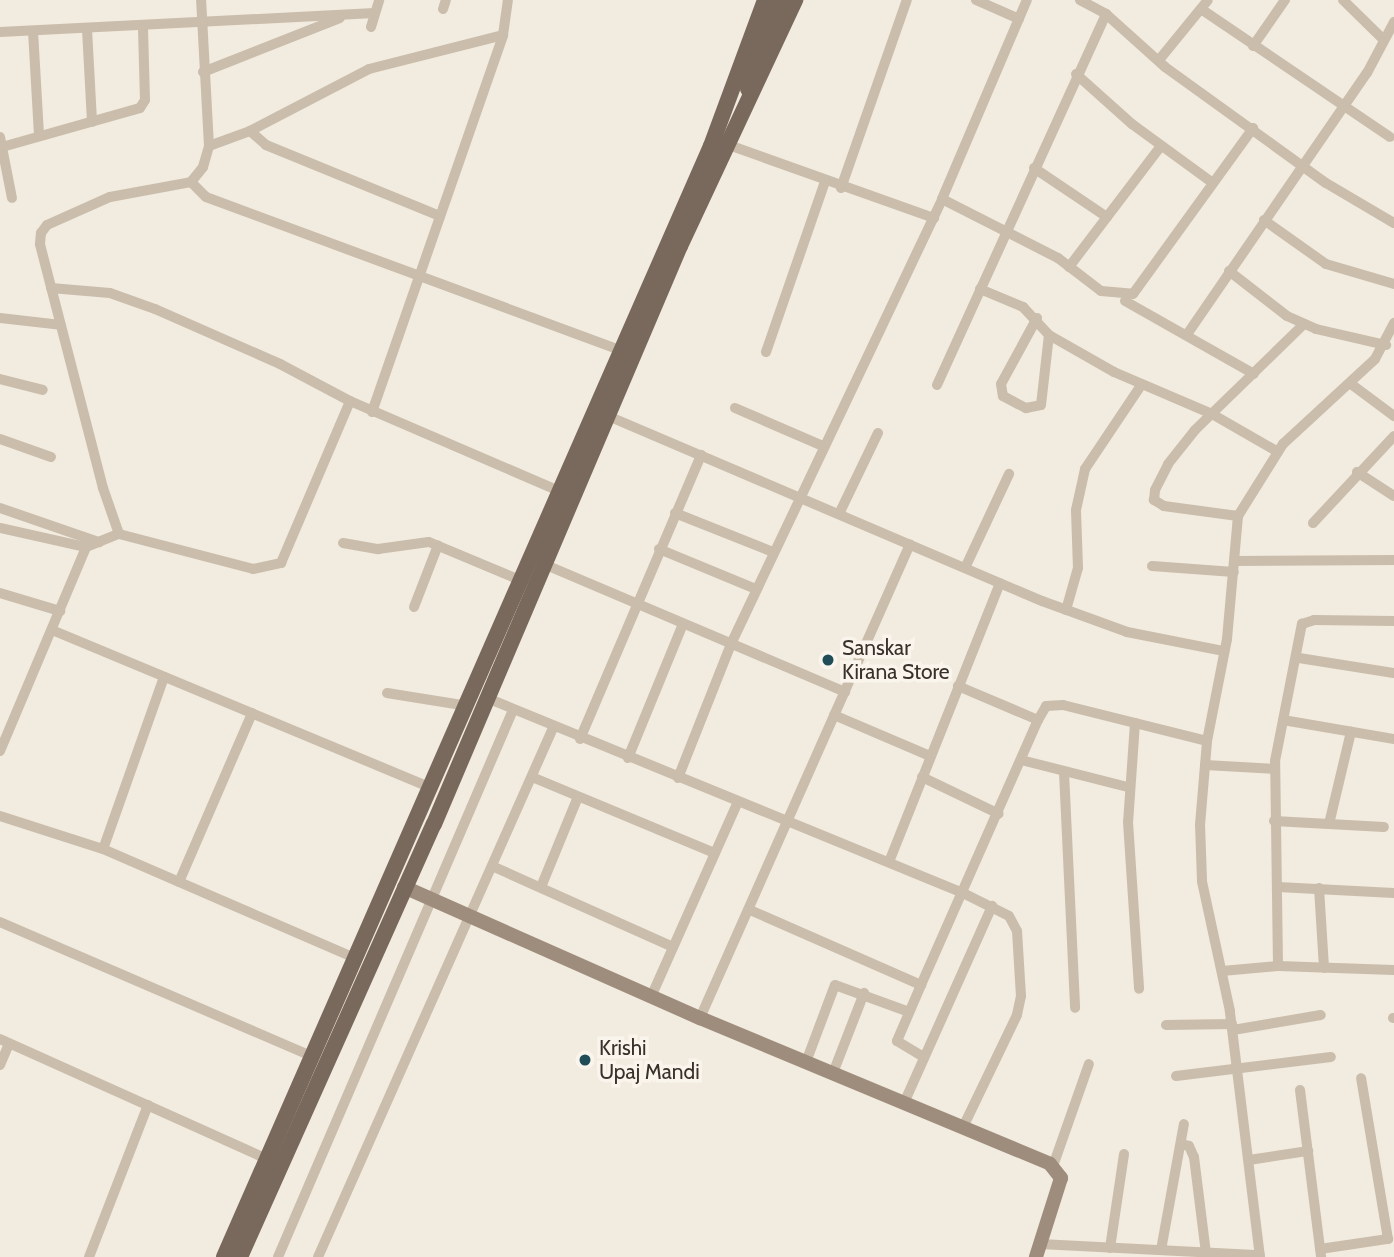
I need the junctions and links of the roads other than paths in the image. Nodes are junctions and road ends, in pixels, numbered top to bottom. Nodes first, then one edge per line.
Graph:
1 (201, 0) edge
2 (379, 0) edge
3 (508, 0) edge
4 (765, 0) edge
5 (782, 0) edge
6 (795, 0) edge
7 (907, 0) edge
8 (976, 0) edge
9 (1027, 0) edge
10 (1080, 0) edge
11 (1208, 0) edge
12 (1285, 0) edge
13 (1343, 0) edge
14 (1201, 9) junction
15 (375, 13) junction
16 (351, 14) junction
17 (1106, 14) junction
18 (1019, 19) junction
19 (1394, 22) edge
20 (202, 23) junction
21 (143, 27) junction
22 (371, 27) dead end
23 (87, 29) junction
24 (33, 31) junction
25 (0, 32) edge
26 (503, 35) junction
27 (1384, 40) junction
28 (1253, 46) junction
29 (1158, 60) junction
30 (750, 69) junction
31 (203, 72) junction
32 (1076, 74) junction
33 (731, 89) junction
34 (746, 102) junction
35 (1343, 108) junction
36 (92, 121) junction
37 (1253, 128) junction
38 (250, 131) junction
39 (39, 136) junction
40 (1390, 137) dead end
41 (1, 142) edge
42 (726, 144) junction
43 (209, 146) junction
44 (1161, 146) junction
45 (1304, 163) junction
46 (1034, 168) junction
47 (191, 182) junction
48 (825, 182) junction
49 (1213, 183) junction
50 (841, 188) junction
51 (12, 198) dead end
52 (942, 200) junction
53 (440, 216) junction
54 (1107, 217) junction
55 (934, 218) junction
56 (1264, 220) junction
57 (1394, 223) edge
58 (1007, 231) junction
59 (1069, 267) junction
60 (1229, 271) junction
61 (419, 277) junction
62 (1394, 284) edge
63 (51, 288) junction
64 (980, 289) junction
65 (1125, 300) dead end
66 (0, 318) edge
67 (1037, 318) junction
68 (1394, 323) edge
69 (1304, 324) junction
70 (61, 325) junction
71 (1188, 333) junction
72 (1049, 335) junction
73 (1386, 345) junction
74 (766, 352) dead end
75 (627, 353) junction
76 (1254, 374) junction
77 (0, 379) edge
78 (1142, 384) junction
79 (1351, 384) junction
80 (937, 385) dead end
81 (43, 390) dead end
82 (351, 401) junction
83 (735, 408) dead end
84 (372, 412) junction
85 (1212, 414) junction
86 (608, 416) junction
87 (1394, 416) edge
88 (878, 433) dead end
89 (1394, 436) edge
90 (0, 439) edge
91 (823, 446) junction
92 (1278, 452) junction
93 (701, 455) junction
94 (51, 457) dead end
95 (1357, 472) junction
96 (1009, 474) dead end
97 (558, 491) junction
98 (1394, 496) edge
99 (574, 497) junction
100 (798, 497) junction
101 (0, 508) edge
102 (675, 513) junction
103 (839, 514) junction
104 (1238, 516) junction
105 (1313, 523) dead end
106 (0, 528) edge
107 (119, 534) junction
108 (99, 542) junction
109 (343, 544) dead end
110 (910, 544) junction
111 (438, 545) junction
112 (86, 547) junction
113 (659, 549) junction
114 (773, 552) junction
115 (1394, 560) edge
116 (546, 565) junction
117 (1153, 566) dead end
118 (1234, 566) junction
119 (965, 568) junction
120 (520, 580) junction
121 (1000, 583) junction
122 (756, 589) junction
123 (0, 593) edge
124 (634, 603) junction
125 (414, 607) dead end
126 (1066, 610) junction
127 (60, 611) junction
128 (1394, 621) edge
129 (682, 624) junction
130 (52, 631) junction
131 (731, 644) junction
132 (1224, 651) junction
133 (1299, 658) junction
134 (1394, 673) edge
135 (164, 677) junction
136 (958, 686) junction
137 (845, 692) junction
138 (387, 693) dead end
139 (487, 698) junction
140 (468, 706) junction
141 (513, 710) junction
142 (251, 713) junction
143 (834, 715) junction
144 (1038, 720) junction
145 (1283, 720) junction
146 (1135, 723) junction
147 (553, 728) junction
148 (1351, 732) junction
149 (580, 739) junction
150 (1394, 739) edge
151 (1206, 741) junction
152 (0, 751) edge
153 (930, 756) junction
154 (628, 758) junction
155 (1021, 760) junction
156 (1205, 765) junction
157 (1275, 769) junction
158 (1064, 772) junction
159 (922, 776) junction
160 (532, 777) junction
161 (678, 778) junction
162 (1128, 787) junction
163 (432, 788) junction
164 (578, 797) junction
165 (738, 802) junction
166 (999, 814) junction
167 (0, 816) edge
168 (1274, 821) junction
169 (789, 822) junction
170 (1329, 824) junction
171 (1384, 827) dead end
172 (103, 849) junction
173 (715, 853) junction
174 (889, 863) junction
175 (492, 866) junction
176 (179, 882) junction
177 (404, 887) junction
178 (541, 887) junction
179 (1278, 887) junction
180 (1319, 888) junction
181 (962, 893) junction
182 (1394, 893) edge
183 (433, 902) junction
184 (992, 906) junction
185 (750, 910) junction
186 (466, 916) junction
187 (0, 922) edge
188 (673, 947) junction
189 (355, 958) junction
190 (1278, 966) junction
191 (1324, 968) junction
192 (1394, 970) edge
193 (1222, 971) junction
194 (921, 985) junction
195 (1139, 989) dead end
196 (864, 993) junction
197 (651, 997) junction
198 (1075, 1008) dead end
199 (909, 1012) junction
200 (1321, 1015) dead end
201 (700, 1018) junction
202 (1166, 1025) dead end
203 (1232, 1027) junction
204 (5, 1041) edge
205 (314, 1057) junction
206 (924, 1057) junction
207 (1331, 1057) dead end
208 (806, 1062) junction
209 (1089, 1064) dead end
210 (0, 1065) edge
211 (1238, 1071) junction
212 (833, 1073) junction
213 (1176, 1076) dead end
214 (1361, 1077) dead end
215 (1300, 1090) dead end
216 (904, 1103) junction
217 (148, 1105) junction
218 (1184, 1124) dead end
219 (963, 1127) junction
220 (1181, 1144) junction
221 (1308, 1151) junction
222 (1124, 1154) dead end
223 (267, 1159) junction
224 (1249, 1160) junction
225 (1053, 1166) junction
226 (1110, 1248) junction
227 (1161, 1250) junction
228 (1038, 1251) edge
229 (1206, 1253) junction
230 (1321, 1253) edge
231 (1260, 1256) edge
232 (89, 1257) edge
233 (224, 1257) edge
234 (240, 1257) edge
235 (278, 1257) edge
236 (318, 1257) edge

1 - 20 street
2 - 15 street
3 - 26 street
4 - 33 main road
5 - 30 main road
6 - 34 main road
7 - 50 street
8 - 18 street
9 - 18 street
10 - 17 street
11 - 14 street
12 - 28 street
13 - 27 street
14 - 28 street
14 - 29 street
15 - 16 street
15 - 22 street
16 - 20 street
16 - 31 street
17 - 29 street
17 - 32 street
18 - 52 street
19 - 27 street
20 - 21 street
20 - 31 street
21 - 23 street
21 - 36 street
23 - 24 street
23 - 36 street
24 - 25 street
24 - 39 street
26 - 38 street
26 - 53 street
27 - 35 street
28 - 35 street
29 - 37 street
30 - 33 main road
30 - 34 main road
31 - 43 street
32 - 44 street
32 - 46 street
33 - 75 main road
34 - 42 main road
35 - 40 street
35 - 45 street
36 - 39 street
37 - 45 street
37 - 49 street
38 - 43 street
38 - 53 street
39 - 41 street
41 - 51 street
42 - 48 street
42 - 75 main road
43 - 47 street
44 - 49 street
44 - 54 street
45 - 56 street
45 - 57 street
46 - 54 street
46 - 58 street
47 - 61 street
47 - 63 street
48 - 50 street
48 - 74 street
49 - 59 street
50 - 55 street
52 - 55 street
52 - 58 street
53 - 61 street
54 - 59 street
55 - 91 street
56 - 60 street
56 - 62 street
58 - 59 street
58 - 64 street
60 - 69 street
60 - 71 street
61 - 75 street
61 - 84 street
63 - 70 street
63 - 82 street
64 - 67 street
64 - 80 street
65 - 71 street
66 - 70 street
67 - 72 street
67 - 72 street
68 - 73 street
69 - 73 street
69 - 76 street
70 - 107 street
71 - 76 street
72 - 78 street
73 - 79 street
75 - 86 main road
75 - 97 main road
76 - 85 street
77 - 81 street
78 - 85 street
78 - 126 street
79 - 87 street
79 - 92 street
82 - 84 street
82 - 107 street
83 - 91 street
84 - 97 street
85 - 92 street
85 - 104 street
86 - 93 street
86 - 99 main road
88 - 103 street
89 - 95 street
90 - 94 street
91 - 100 street
92 - 104 street
93 - 100 street
93 - 102 street
95 - 98 street
95 - 105 street
96 - 119 street
97 - 99 street
97 - 120 main road
99 - 116 main road
100 - 103 street
100 - 114 street
101 - 108 street
102 - 113 street
102 - 114 street
103 - 110 street
104 - 118 street
106 - 112 street
107 - 108 street
108 - 112 street
109 - 111 street
110 - 119 street
110 - 137 street
111 - 120 street
111 - 125 street
112 - 127 street
113 - 122 street
113 - 124 street
114 - 122 street
115 - 118 street
116 - 124 street
116 - 139 main road
117 - 118 street
118 - 132 street
119 - 121 street
120 - 140 main road
121 - 126 street
121 - 136 street
122 - 131 street
123 - 127 street
124 - 129 street
124 - 149 street
126 - 132 street
127 - 130 street
128 - 133 street
129 - 131 street
129 - 154 street
130 - 135 street
130 - 152 street
131 - 137 street
131 - 161 street
132 - 151 street
133 - 134 street
133 - 145 street
135 - 142 street
135 - 172 street
136 - 144 street
136 - 153 street
137 - 143 street
138 - 140 street
139 - 141 street
139 - 177 main road
140 - 163 main road
141 - 147 street
141 - 183 street
142 - 163 street
142 - 176 street
143 - 153 street
143 - 169 street
144 - 146 street
144 - 155 street
145 - 148 street
145 - 157 street
146 - 151 street
146 - 162 street
147 - 149 street
147 - 160 street
148 - 150 street
148 - 170 street
149 - 154 street
151 - 156 street
153 - 159 street
154 - 161 street
155 - 158 street
155 - 166 street
156 - 157 street
156 - 193 street
157 - 168 street
158 - 162 street
158 - 198 street
159 - 166 street
159 - 174 street
160 - 164 street
160 - 175 street
161 - 165 street
162 - 195 street
163 - 189 main road
164 - 173 street
164 - 178 street
165 - 169 street
165 - 173 street
166 - 181 street
167 - 172 street
168 - 170 street
168 - 179 street
169 - 174 street
169 - 185 street
170 - 171 street
172 - 176 street
173 - 188 street
174 - 181 street
175 - 178 street
175 - 186 street
176 - 189 street
177 - 183 street
177 - 234 main road
178 - 188 street
179 - 180 street
179 - 190 street
180 - 182 street
180 - 191 street
181 - 184 street
181 - 194 street
183 - 186 street
183 - 235 street
184 - 206 street
184 - 219 street
185 - 194 street
185 - 201 street
186 - 197 street
186 - 236 street
187 - 205 street
188 - 197 street
189 - 205 main road
190 - 191 street
190 - 193 street
191 - 192 street
193 - 203 street
194 - 199 street
196 - 199 street
196 - 208 street
196 - 212 street
197 - 201 street
199 - 206 street
200 - 203 street
201 - 208 street
202 - 203 street
203 - 211 street
204 - 210 street
204 - 217 street
205 - 223 main road
206 - 216 street
207 - 211 street
208 - 212 street
209 - 225 street
211 - 213 street
211 - 224 street
212 - 216 street
214 - 230 street
215 - 221 street
216 - 219 street
217 - 223 street
217 - 232 street
218 - 220 street
219 - 225 street
220 - 227 street
220 - 229 street
221 - 224 street
221 - 230 street
222 - 226 street
223 - 233 main road
224 - 231 street
225 - 228 street
226 - 227 street
226 - 228 street
227 - 229 street
229 - 231 street

